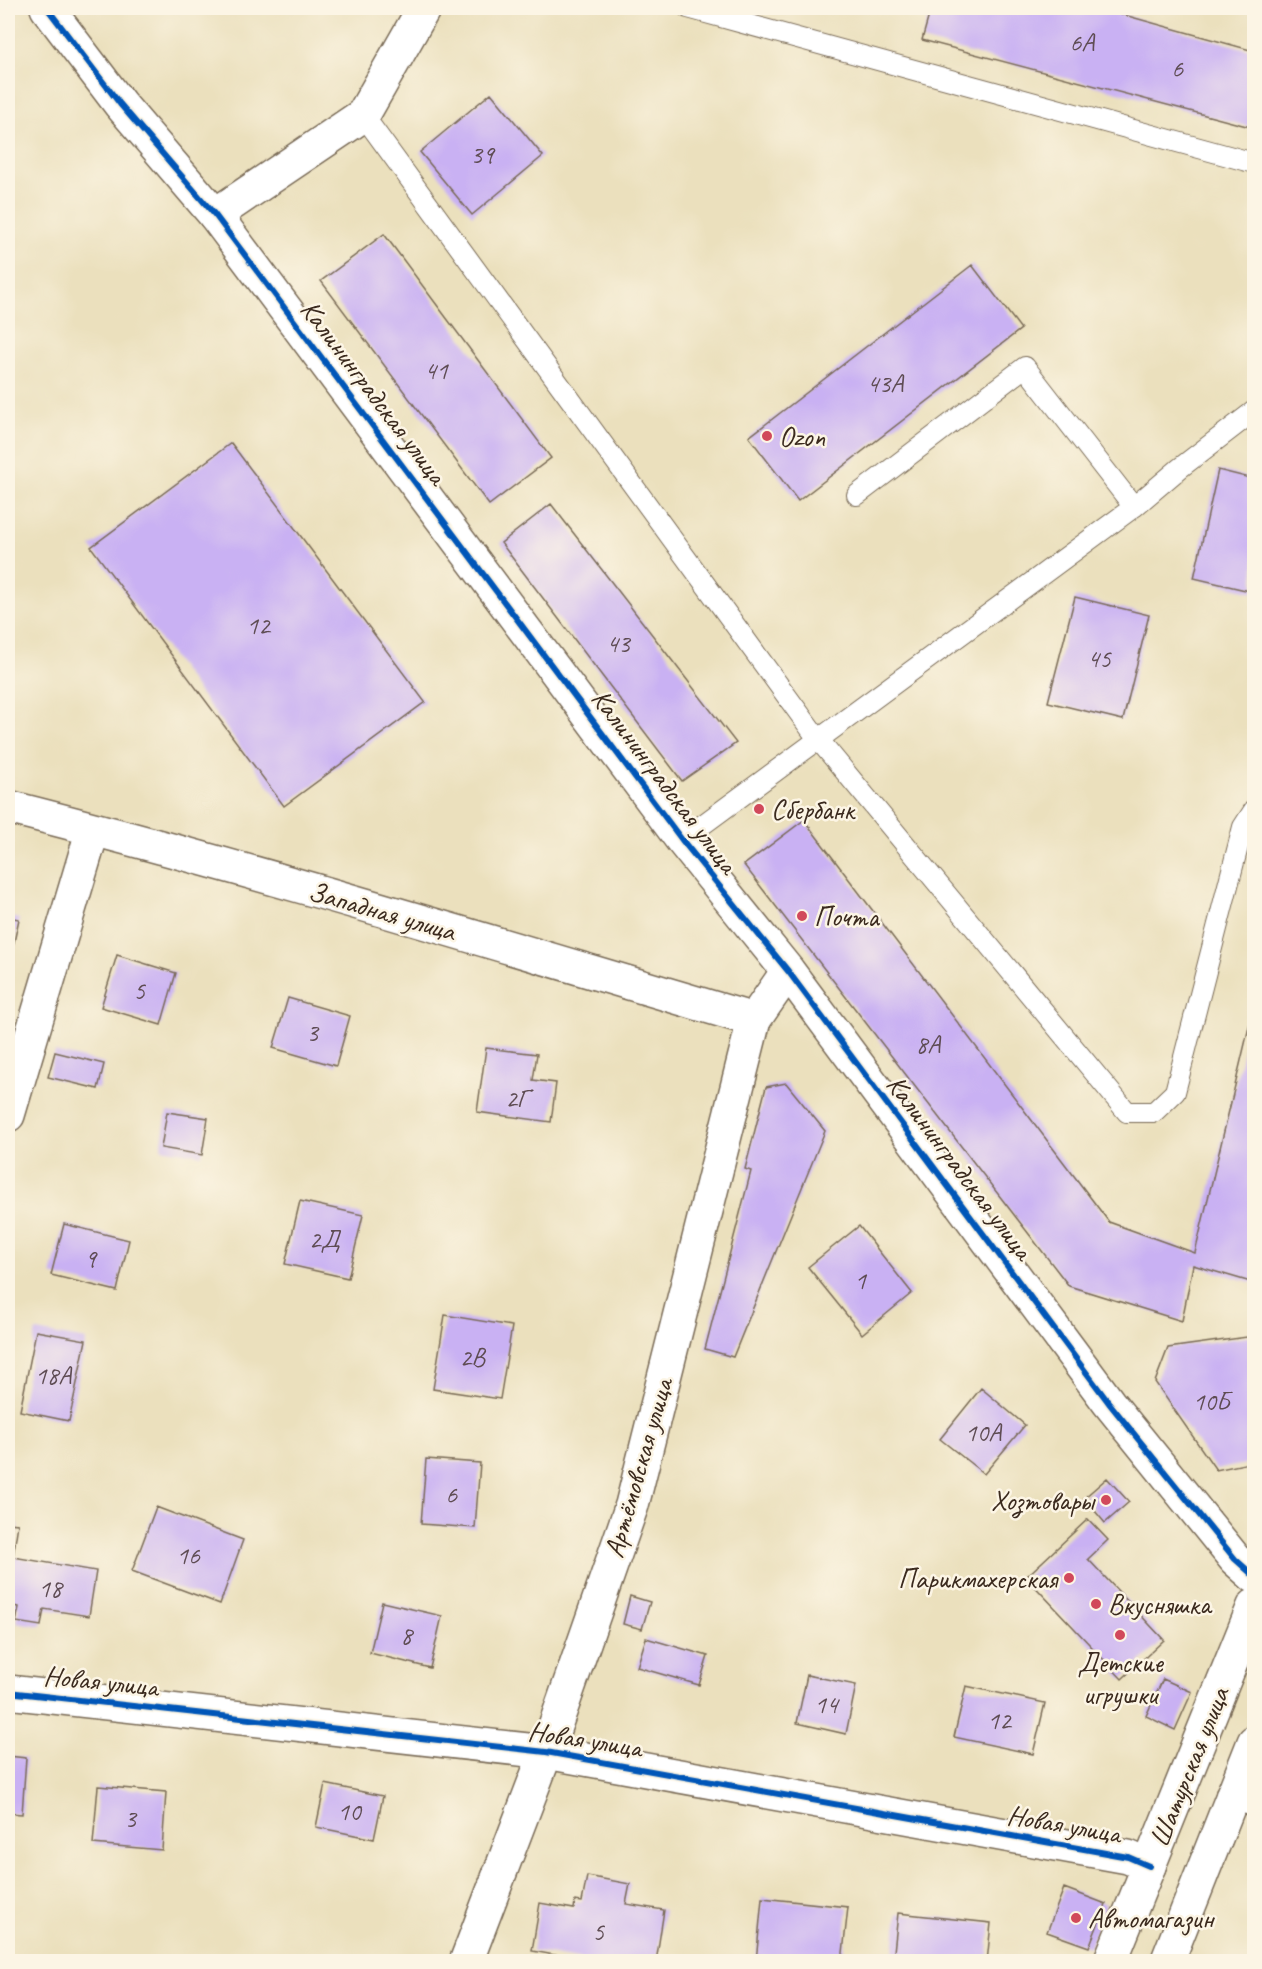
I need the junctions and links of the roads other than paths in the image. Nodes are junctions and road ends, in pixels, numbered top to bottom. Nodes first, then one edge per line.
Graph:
1 (47, 8) edge
2 (424, 8) edge
3 (688, 8) edge
4 (363, 115) junction
5 (1254, 163) edge
6 (215, 215) junction
7 (1254, 411) edge
8 (857, 495) dead end
9 (1134, 507) junction
10 (818, 739) junction
11 (8, 807) edge
12 (1254, 810) edge
13 (93, 829) junction
14 (682, 840) junction
15 (788, 971) junction
16 (754, 1020) junction
17 (8, 1115) edge
18 (1254, 1576) edge
19 (1254, 1606) edge
20 (8, 1692) edge
21 (1254, 1742) edge
22 (546, 1752) junction
23 (1244, 1797) edge
24 (1149, 1866) junction
25 (466, 1962) edge
26 (1110, 1962) edge
27 (1167, 1962) edge

1 - 6 street, Калининградская улица
2 - 4 street
3 - 5 lane
4 - 6 street
4 - 10 lane
6 - 14 street, Калининградская улица
7 - 9 lane
8 - 9 lane
9 - 10 lane
10 - 12 lane
10 - 14 lane
11 - 13 street, Западная улица
13 - 16 street, Западная улица
13 - 17 street
14 - 15 street, Калининградская улица
15 - 16 street, Артёмовская улица
15 - 18 street, Калининградская улица
16 - 22 street, Артёмовская улица
19 - 24 street, Шатурская улица
20 - 22 street, Новая улица
21 - 23 street, Шатурская улица
22 - 24 street, Новая улица
22 - 25 street, Артёмовская улица
23 - 27 street, Шатурская улица
24 - 26 street, Шатурская улица

